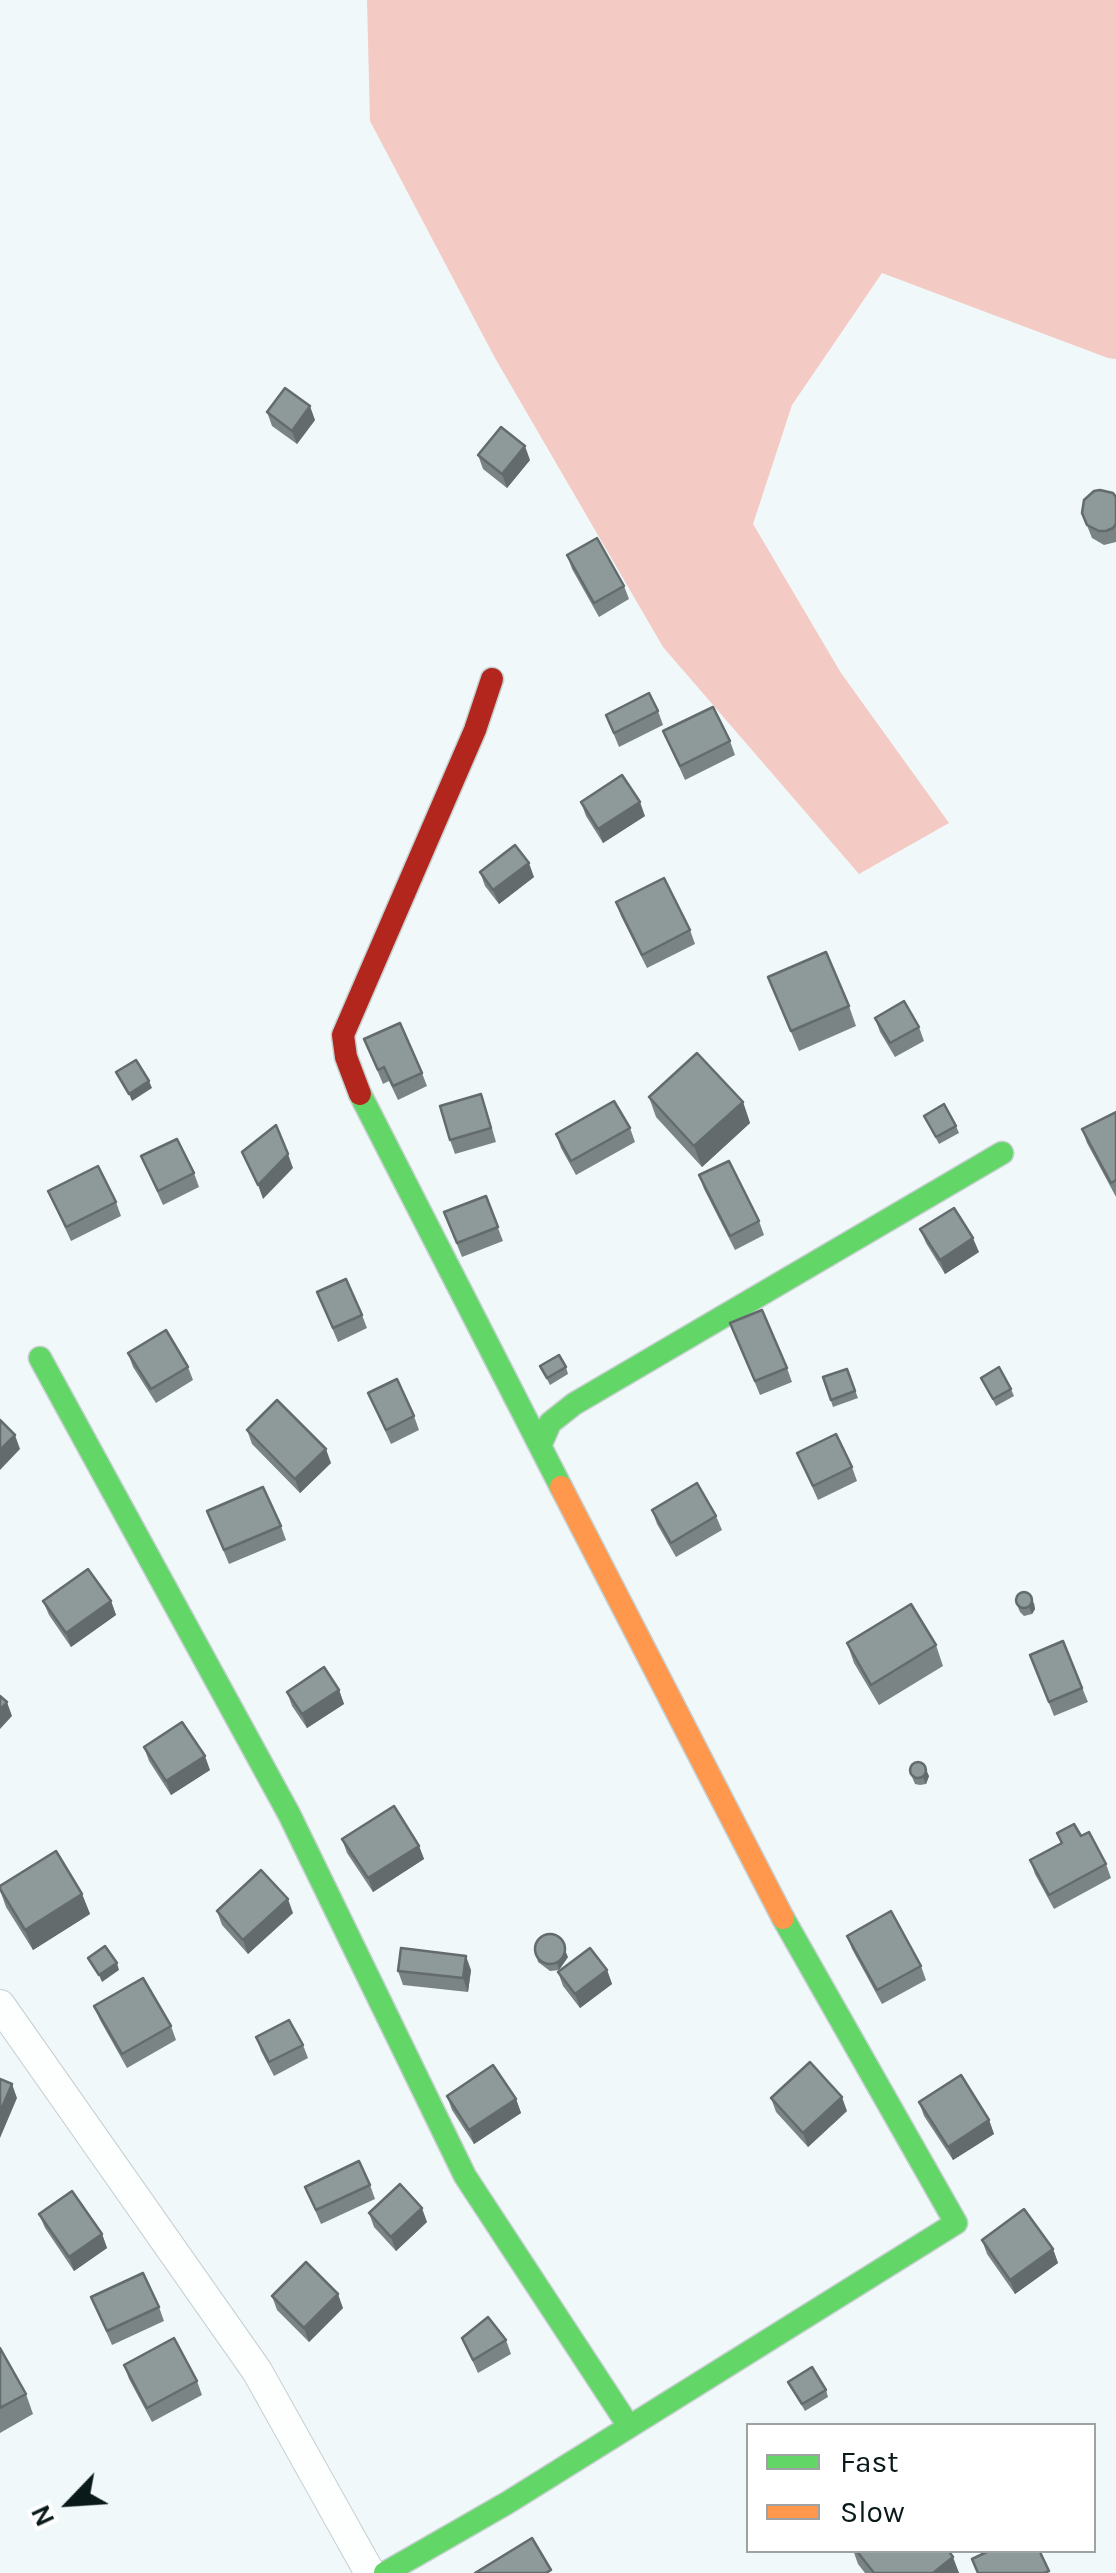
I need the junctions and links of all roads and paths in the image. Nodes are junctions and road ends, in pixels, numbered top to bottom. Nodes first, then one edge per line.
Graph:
1 (492, 679) dead end
2 (1002, 1153) dead end
3 (40, 1358) dead end
4 (540, 1446) junction
5 (0, 2006) edge
6 (628, 2425) junction
7 (370, 2573) edge
8 (385, 2573) edge

1 - 4 street
2 - 4 street
3 - 6 street
4 - 6 street
5 - 7 street
6 - 8 street

